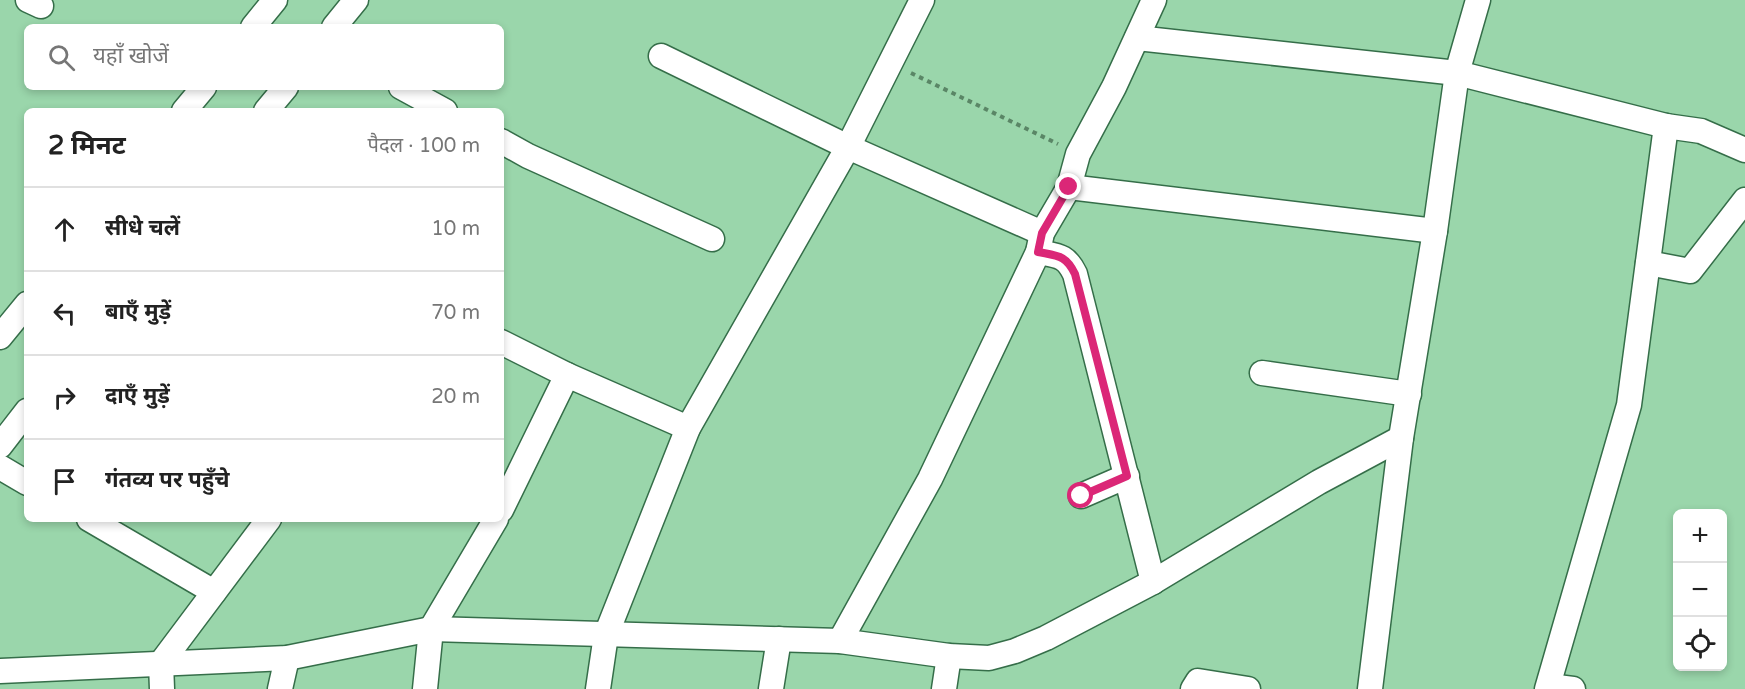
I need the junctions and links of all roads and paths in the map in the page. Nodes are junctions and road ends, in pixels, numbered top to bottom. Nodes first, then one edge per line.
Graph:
1 (275, 0) edge
2 (356, 0) edge
3 (922, 0) edge
4 (1154, 0) edge
5 (1478, 0) edge
6 (255, 24) edge
7 (336, 24) edge
8 (1137, 38) junction
9 (661, 56) dead end
10 (891, 64) junction
11 (1457, 73) junction
12 (202, 90) edge
13 (284, 90) edge
14 (406, 90) edge
15 (186, 108) edge
16 (268, 108) edge
17 (440, 108) edge
18 (1666, 126) junction
19 (504, 143) edge
20 (848, 147) junction
21 (1745, 150) edge
22 (1078, 154) junction
23 (1069, 187) junction
24 (1745, 200) edge
25 (1435, 231) junction
26 (712, 239) dead end
27 (1040, 243) junction
28 (1647, 263) junction
29 (24, 308) edge
30 (0, 337) edge
31 (504, 344) edge
32 (1263, 373) dead end
33 (567, 375) junction
34 (1409, 394) junction
35 (24, 415) edge
36 (688, 428) junction
37 (1401, 438) junction
38 (0, 446) edge
39 (0, 467) edge
40 (1127, 476) junction
41 (24, 481) edge
42 (1081, 496) dead end
43 (504, 501) edge
44 (94, 522) edge
45 (267, 522) edge
46 (493, 522) edge
47 (1153, 582) junction
48 (214, 592) junction
49 (431, 629) junction
50 (606, 635) junction
51 (779, 639) junction
52 (840, 640) junction
53 (948, 656) junction
54 (287, 658) junction
55 (161, 663) junction
56 (1, 677) edge
57 (1548, 687) edge
58 (162, 689) edge
59 (280, 689) edge
60 (425, 689) edge
61 (598, 689) edge
62 (771, 689) edge
63 (944, 689) edge
64 (1194, 689) edge
65 (1248, 689) edge
66 (1370, 689) edge
67 (1573, 689) edge

1 - 6 street
2 - 7 street
3 - 10 street
4 - 8 street
5 - 11 street
8 - 11 street
8 - 22 street
9 - 20 street
10 - 20 street
10 - 22 path
11 - 18 street
11 - 25 street
12 - 15 street
13 - 16 street
14 - 17 street
18 - 21 street
18 - 28 street
19 - 26 street
20 - 27 street
20 - 36 street
22 - 23 street
23 - 25 street
23 - 27 street
24 - 28 street
25 - 34 street
27 - 40 street
27 - 52 street
28 - 57 street
29 - 30 street
31 - 33 street
32 - 34 street
33 - 36 street
33 - 43 street
34 - 37 street
35 - 38 street
36 - 50 street
37 - 47 street
37 - 66 street
39 - 41 street
40 - 42 street
40 - 47 street
44 - 48 street
45 - 48 street
46 - 49 street
47 - 53 street
48 - 55 street
49 - 50 street
49 - 54 street
49 - 60 street
50 - 51 street
50 - 61 street
51 - 52 street
51 - 62 street
52 - 53 street
53 - 63 street
54 - 55 street
54 - 59 street
55 - 56 street
55 - 58 street
57 - 67 street
64 - 65 street

